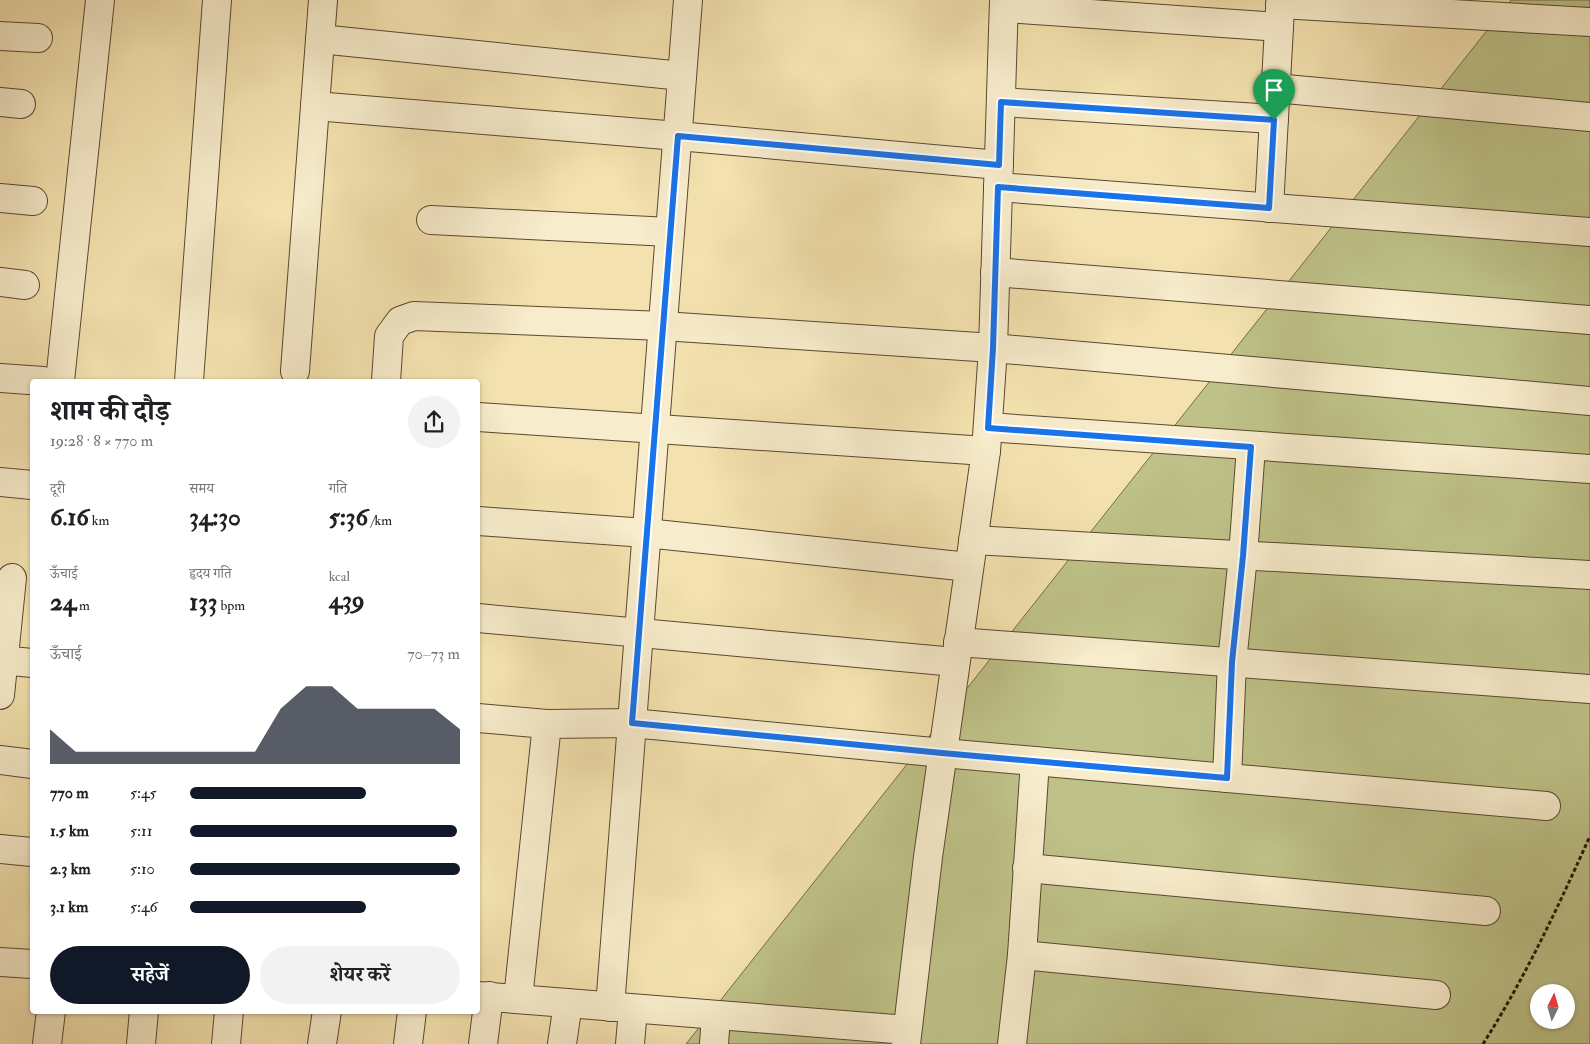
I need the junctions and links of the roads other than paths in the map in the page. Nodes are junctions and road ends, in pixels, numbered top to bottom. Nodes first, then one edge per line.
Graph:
1 (100, 0) edge
2 (217, 0) edge
3 (323, 0) edge
4 (688, 0) edge
5 (1004, 4) edge
6 (1280, 10) edge
7 (1590, 22) edge
8 (0, 36) edge
9 (38, 38) dead end
10 (320, 39) junction
11 (682, 76) junction
12 (1275, 88) junction
13 (1001, 102) junction
14 (315, 106) junction
15 (1590, 117) edge
16 (1274, 120) junction
17 (678, 136) junction
18 (999, 176) junction
19 (0, 198) edge
20 (32, 200) dead end
21 (1269, 208) junction
22 (431, 220) dead end
23 (670, 232) junction
24 (1590, 232) edge
25 (996, 272) junction
26 (1590, 320) edge
27 (662, 326) junction
28 (993, 348) junction
29 (295, 371) dead end
30 (0, 378) edge
31 (60, 379) edge
32 (190, 379) edge
33 (386, 379) edge
34 (30, 380) edge
35 (1590, 401) edge
36 (480, 417) edge
37 (655, 429) junction
38 (987, 439) junction
39 (1251, 447) junction
40 (1590, 469) edge
41 (0, 482) edge
42 (30, 485) edge
43 (480, 521) edge
44 (646, 533) junction
45 (973, 540) junction
46 (1243, 556) junction
47 (969, 567) junction
48 (1590, 575) edge
49 (15, 578) edge
50 (480, 618) edge
51 (639, 633) junction
52 (957, 652) junction
53 (2, 660) edge
54 (1232, 662) junction
55 (30, 663) edge
56 (1590, 689) edge
57 (0, 695) edge
58 (480, 718) edge
59 (632, 723) junction
60 (547, 724) junction
61 (942, 753) junction
62 (0, 760) edge
63 (1035, 761) junction
64 (30, 764) edge
65 (1227, 778) junction
66 (1546, 806) dead end
67 (0, 849) edge
68 (30, 852) edge
69 (1027, 868) junction
70 (1486, 911) dead end
71 (1022, 955) junction
72 (0, 962) edge
73 (30, 964) edge
74 (1436, 995) dead end
75 (483, 996) edge
76 (518, 999) junction
77 (568, 1003) junction
78 (621, 1008) junction
79 (51, 1014) edge
80 (144, 1014) edge
81 (229, 1014) edge
82 (326, 1014) edge
83 (412, 1014) edge
84 (716, 1016) junction
85 (907, 1037) edge
86 (47, 1044) edge
87 (141, 1044) edge
88 (226, 1044) edge
89 (322, 1044) edge
90 (408, 1044) edge
91 (483, 1044) edge
92 (562, 1044) edge
93 (630, 1044) edge
94 (714, 1044) edge
95 (1012, 1044) edge

1 - 31 street
2 - 32 street
3 - 10 street
4 - 11 street
5 - 6 street
5 - 13 street
6 - 7 street
6 - 12 street
8 - 9 street
10 - 11 street
10 - 14 street
11 - 17 street
12 - 15 street
12 - 16 street
13 - 16 street
13 - 18 street
14 - 17 street
14 - 29 street
16 - 21 street
17 - 18 street
17 - 23 street
18 - 21 street
18 - 25 street
19 - 20 street
21 - 24 street
22 - 23 street
23 - 27 street
25 - 26 street
25 - 28 street
27 - 28 street
27 - 33 street
27 - 37 street
28 - 35 street
28 - 38 street
30 - 34 street
36 - 37 street
37 - 38 street
37 - 44 street
38 - 39 street
38 - 45 street
39 - 40 street
39 - 46 street
41 - 42 street
43 - 44 street
44 - 47 street
44 - 51 street
45 - 46 street
45 - 47 street
46 - 48 street
46 - 54 street
47 - 52 street
49 - 53 street
50 - 51 street
51 - 52 street
51 - 59 street
52 - 54 street
52 - 61 street
53 - 55 street
53 - 57 street
54 - 56 street
54 - 65 street
58 - 60 street
59 - 60 street
59 - 61 street
59 - 78 street
60 - 76 street
61 - 63 street
61 - 85 street
62 - 64 street
63 - 65 street
63 - 69 street
65 - 66 street
67 - 68 street
69 - 70 street
69 - 71 street
71 - 74 street
71 - 95 street
72 - 73 street
75 - 76 street
75 - 91 street
76 - 77 street
77 - 78 street
77 - 92 street
78 - 84 street
78 - 93 street
79 - 86 street
80 - 87 street
81 - 88 street
82 - 89 street
83 - 90 street
84 - 85 street
84 - 94 street

